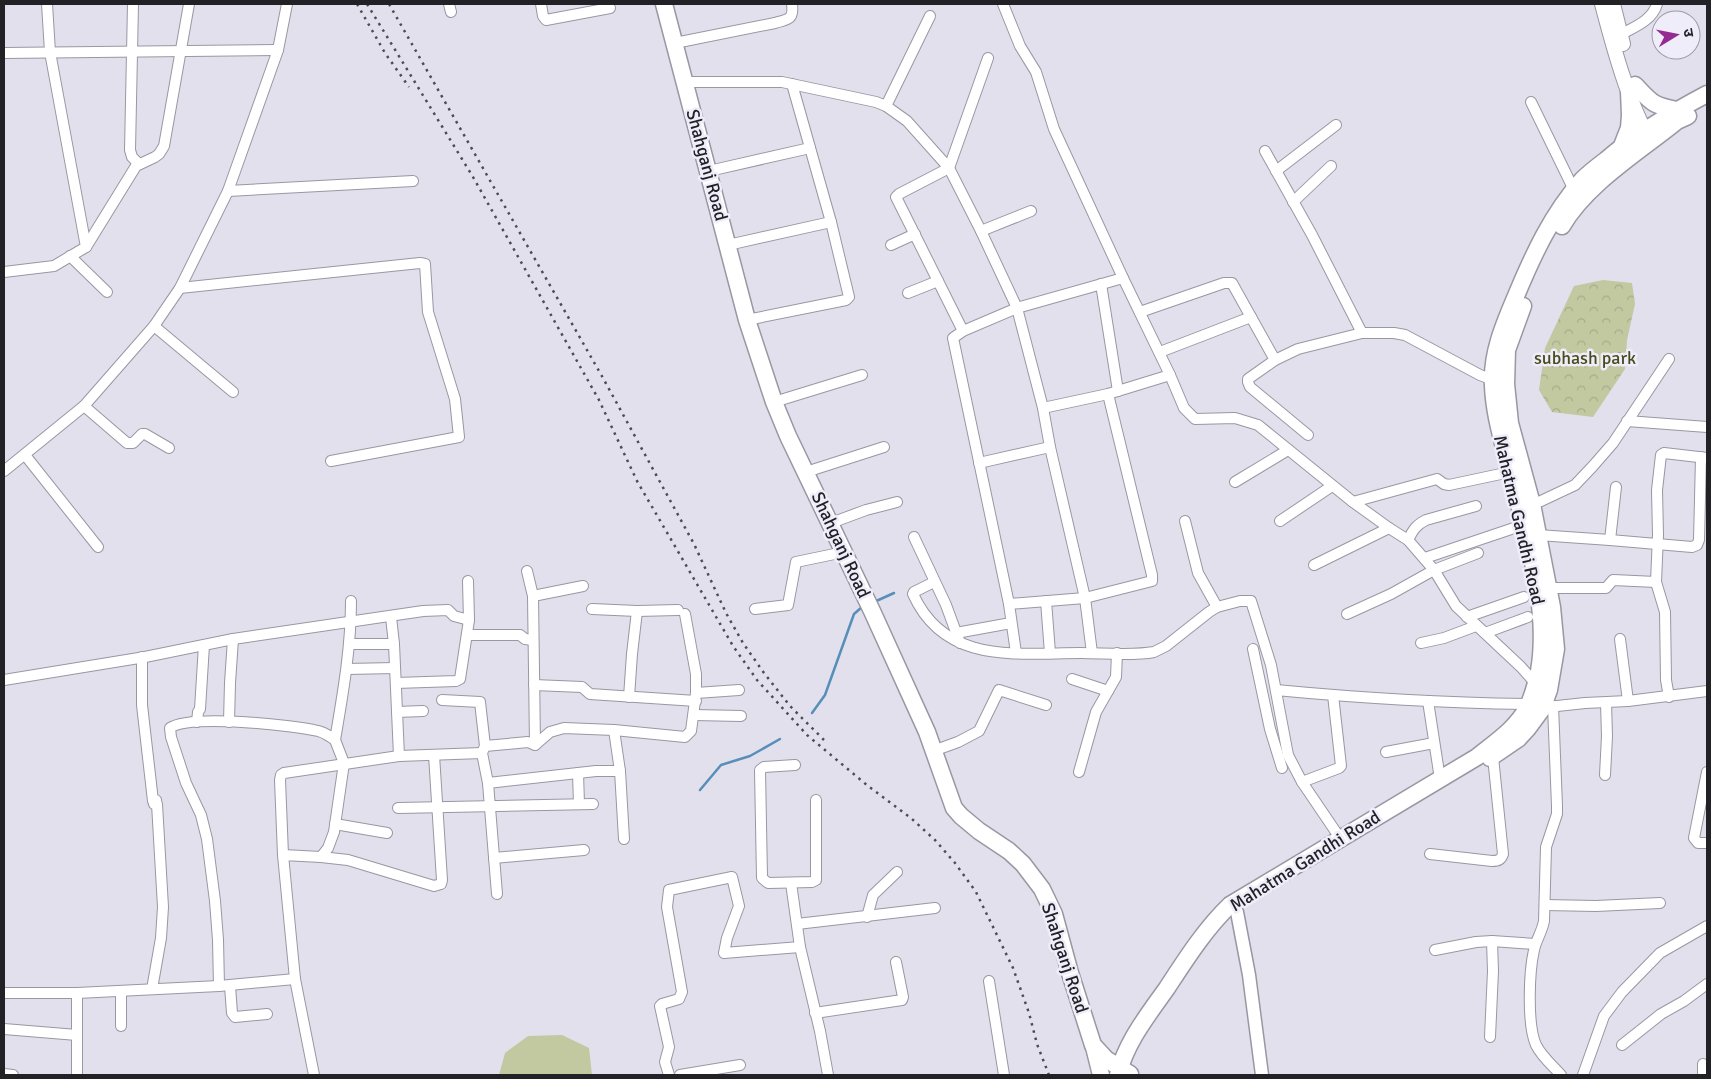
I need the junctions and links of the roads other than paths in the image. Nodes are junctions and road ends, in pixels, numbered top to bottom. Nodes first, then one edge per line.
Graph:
1 (47, 4) edge
2 (133, 4) edge
3 (189, 4) edge
4 (287, 4) edge
5 (541, 4) edge
6 (664, 4) edge
7 (792, 4) edge
8 (1003, 4) edge
9 (1657, 4) edge
10 (1607, 5) edge
11 (610, 8) dead end
12 (930, 16) dead end
13 (1620, 35) junction
14 (674, 43) junction
15 (180, 50) junction
16 (278, 50) junction
17 (50, 52) junction
18 (131, 52) junction
19 (4, 53) edge
20 (988, 58) dead end
21 (685, 82) junction
22 (792, 84) junction
23 (1632, 88) junction
24 (1707, 94) edge
25 (1531, 102) dead end
26 (886, 106) junction
27 (1707, 106) edge
28 (1677, 110) junction
29 (1336, 125) dead end
30 (1651, 134) junction
31 (1622, 146) junction
32 (810, 148) junction
33 (1265, 151) dead end
34 (139, 164) junction
35 (1330, 166) dead end
36 (949, 168) junction
37 (709, 171) junction
38 (1276, 171) junction
39 (412, 181) dead end
40 (1574, 190) junction
41 (228, 191) junction
42 (1293, 202) junction
43 (1031, 211) dead end
44 (831, 222) junction
45 (981, 231) junction
46 (915, 234) junction
47 (728, 245) junction
48 (891, 245) dead end
49 (86, 247) junction
50 (70, 256) junction
51 (4, 272) edge
52 (1123, 278) junction
53 (938, 281) junction
54 (1101, 284) junction
55 (180, 288) junction
56 (107, 292) dead end
57 (908, 294) dead end
58 (1017, 308) junction
59 (1140, 312) junction
60 (1251, 317) junction
61 (747, 320) junction
62 (154, 326) junction
63 (963, 331) junction
64 (1362, 333) junction
65 (1160, 352) junction
66 (1669, 359) dead end
67 (1275, 360) junction
68 (862, 375) dead end
69 (1170, 375) junction
70 (1493, 380) junction
71 (233, 392) dead end
72 (1113, 392) junction
73 (774, 402) junction
74 (84, 406) junction
75 (1043, 408) junction
76 (1628, 421) junction
77 (1707, 427) edge
78 (1308, 435) dead end
79 (884, 447) dead end
80 (1050, 447) junction
81 (169, 448) dead end
82 (1288, 450) junction
83 (25, 455) junction
84 (1704, 458) edge
85 (331, 461) dead end
86 (979, 463) junction
87 (4, 471) edge
88 (806, 472) junction
89 (1510, 472) junction
90 (1236, 482) dead end
91 (1332, 486) junction
92 (1616, 487) dead end
93 (897, 502) dead end
94 (1353, 502) junction
95 (1532, 504) junction
96 (1476, 506) dead end
97 (1186, 521) dead end
98 (1280, 521) dead end
99 (831, 523) junction
100 (1523, 525) junction
101 (1389, 528) junction
102 (1538, 535) junction
103 (914, 537) dead end
104 (1408, 540) junction
105 (1610, 540) junction
106 (1658, 544) junction
107 (98, 547) dead end
108 (844, 552) junction
109 (1478, 554) dead end
110 (1425, 558) junction
111 (1314, 565) dead end
112 (1434, 570) junction
113 (527, 571) dead end
114 (468, 581) dead end
115 (934, 582) junction
116 (1656, 582) junction
117 (583, 586) dead end
118 (1549, 588) junction
119 (533, 596) junction
120 (1524, 597) dead end
121 (1085, 598) junction
122 (351, 601) dead end
123 (1046, 601) junction
124 (1009, 604) junction
125 (1217, 607) junction
126 (592, 609) dead end
127 (755, 609) dead end
128 (637, 611) junction
129 (1347, 614) dead end
130 (391, 617) junction
131 (1467, 617) junction
132 (1528, 618) dead end
133 (469, 620) junction
134 (351, 621) junction
135 (1011, 622) junction
136 (1476, 626) junction
137 (1485, 633) junction
138 (467, 636) junction
139 (958, 638) junction
140 (1620, 638) dead end
141 (233, 639) junction
142 (534, 640) junction
143 (1421, 643) dead end
144 (349, 644) junction
145 (394, 644) junction
146 (204, 645) junction
147 (1253, 649) dead end
148 (1016, 653) junction
149 (1050, 653) junction
150 (1092, 653) junction
151 (1117, 653) junction
152 (142, 657) junction
153 (347, 668) junction
154 (395, 668) junction
155 (1072, 679) dead end
156 (4, 680) edge
157 (396, 683) junction
158 (1536, 684) junction
159 (534, 685) junction
160 (739, 690) dead end
161 (1276, 690) junction
162 (1108, 691) junction
163 (1707, 691) edge
164 (1334, 695) junction
165 (629, 697) junction
166 (696, 697) junction
167 (1670, 697) junction
168 (442, 700) dead end
169 (1428, 701) junction
170 (1628, 702) junction
171 (1606, 703) junction
172 (1046, 705) dead end
173 (1541, 706) junction
174 (423, 711) dead end
175 (397, 712) junction
176 (694, 715) junction
177 (1274, 715) junction
178 (741, 716) dead end
179 (196, 722) junction
180 (229, 722) junction
181 (614, 730) junction
182 (335, 740) junction
183 (1434, 743) junction
184 (535, 744) junction
185 (483, 749) junction
186 (933, 750) junction
187 (1386, 752) dead end
188 (434, 755) junction
189 (399, 756) junction
190 (1493, 757) junction
191 (344, 764) junction
192 (795, 765) dead end
193 (1282, 768) dead end
194 (620, 771) junction
195 (1078, 772) dead end
196 (1707, 772) edge
197 (578, 773) junction
198 (1604, 775) dead end
199 (1440, 779) junction
200 (1302, 782) junction
201 (488, 783) junction
202 (816, 800) dead end
203 (579, 804) junction
204 (593, 804) dead end
205 (490, 806) junction
206 (398, 808) dead end
207 (438, 808) junction
208 (335, 824) junction
209 (387, 834) dead end
210 (1340, 838) junction
211 (624, 839) dead end
212 (1707, 843) edge
213 (584, 850) dead end
214 (1430, 854) dead end
215 (283, 855) junction
216 (321, 856) junction
217 (494, 858) junction
218 (897, 872) dead end
219 (790, 883) junction
220 (497, 894) dead end
221 (1660, 903) dead end
222 (1545, 905) junction
223 (935, 908) dead end
224 (1237, 912) junction
225 (867, 917) junction
226 (797, 924) junction
227 (1706, 930) edge
228 (1492, 941) junction
229 (1535, 944) junction
230 (800, 947) junction
231 (1435, 950) dead end
232 (896, 962) dead end
233 (296, 979) junction
234 (989, 981) dead end
235 (1707, 984) edge
236 (224, 986) junction
237 (152, 989) junction
238 (121, 991) junction
239 (4, 993) edge
240 (78, 993) junction
241 (815, 1013) junction
242 (267, 1014) dead end
243 (121, 1026) dead end
244 (4, 1029) edge
245 (77, 1036) junction
246 (1490, 1037) dead end
247 (1094, 1045) junction
248 (1622, 1045) dead end
249 (1128, 1047) junction
250 (1703, 1064) dead end
251 (740, 1065) dead end
252 (1124, 1073) edge
253 (4, 1074) edge
254 (312, 1074) edge
255 (13, 1075) edge
256 (77, 1075) edge
257 (669, 1075) edge
258 (680, 1075) edge
259 (828, 1075) edge
260 (1004, 1075) edge
261 (1101, 1075) edge
262 (1262, 1075) edge
263 (1561, 1075) edge
264 (1582, 1075) edge
265 (1703, 1075) edge

1 - 17 street
2 - 18 street
3 - 15 street
4 - 16 street
5 - 11 street
6 - 14 main road, Shahganj Road
7 - 14 street
8 - 52 street
9 - 13 street
10 - 13 main road
10 - 23 main road
12 - 26 street
13 - 23 main road
14 - 21 main road, Shahganj Road
15 - 16 street
15 - 18 street
15 - 34 street
16 - 41 street
17 - 18 street
17 - 19 street
17 - 49 street
18 - 34 street
20 - 36 street
21 - 22 street
21 - 37 main road, Shahganj Road
22 - 26 street
22 - 32 street
23 - 28 main road
23 - 30 main road
23 - 31 main road
24 - 28 main road, Mahatma Gandhi Road
25 - 40 street
26 - 36 street
27 - 30 main road, Mahatma Gandhi Road
28 - 30 main road, Mahatma Gandhi Road
29 - 38 street
30 - 31 main road, Mahatma Gandhi Road
30 - 95 main road, Mahatma Gandhi Road
31 - 40 main road, Mahatma Gandhi Road
32 - 37 street
32 - 44 street
33 - 38 street
34 - 49 street
35 - 42 street
36 - 45 street
36 - 46 street
37 - 47 main road, Shahganj Road
38 - 42 street
39 - 41 street
40 - 70 main road, Mahatma Gandhi Road
41 - 55 street
42 - 64 street
43 - 45 street
44 - 47 street
44 - 61 street
45 - 58 street
46 - 48 street
46 - 53 street
47 - 61 main road, Shahganj Road
49 - 50 street
50 - 51 street
50 - 56 street
52 - 54 street
52 - 59 street
53 - 57 street
53 - 63 street
54 - 58 street
54 - 72 street
55 - 62 street
55 - 85 street
58 - 63 street
58 - 75 street
59 - 60 street
59 - 65 street
60 - 65 street
60 - 67 street
61 - 73 main road, Shahganj Road
62 - 71 street
62 - 74 street
63 - 86 street
64 - 67 street
64 - 70 street
65 - 69 street
66 - 76 street
67 - 78 street
68 - 73 street
69 - 72 street
69 - 82 street
70 - 89 main road, Mahatma Gandhi Road
72 - 75 street
72 - 121 street
73 - 88 main road, Shahganj Road
74 - 81 street
74 - 83 street
75 - 80 street
76 - 77 street
76 - 95 street
79 - 88 street
80 - 86 street
80 - 121 street
82 - 90 street
82 - 91 street
83 - 87 street
83 - 107 street
84 - 106 street
84 - 106 street
86 - 124 street
88 - 99 main road, Shahganj Road
89 - 94 street
89 - 100 main road, Mahatma Gandhi Road
91 - 94 street
91 - 98 street
92 - 105 street
93 - 99 street
94 - 101 street
95 - 102 main road, Mahatma Gandhi Road
96 - 104 street
97 - 125 street
99 - 108 main road, Shahganj Road
100 - 110 street
100 - 158 main road, Mahatma Gandhi Road
101 - 104 street
101 - 111 street
102 - 105 street
102 - 118 main road, Mahatma Gandhi Road
103 - 115 street
104 - 110 street
105 - 106 street
106 - 116 street
108 - 127 street
108 - 186 main road, Shahganj Road
109 - 112 street
110 - 112 street
112 - 129 street
112 - 131 street
113 - 119 street
114 - 133 street
115 - 139 street
115 - 139 street
116 - 118 street
116 - 167 street
117 - 119 street
118 - 173 main road, Mahatma Gandhi Road
119 - 142 street
120 - 131 street
121 - 123 street
121 - 150 street
122 - 134 street
123 - 124 street
123 - 149 street
124 - 135 street
125 - 151 street
125 - 161 street
126 - 128 street
128 - 165 street
128 - 166 street
130 - 133 street
130 - 134 street
130 - 145 street
131 - 136 street
132 - 137 street
133 - 138 street
134 - 141 street
134 - 144 street
135 - 139 street
135 - 148 street
136 - 137 street
136 - 143 street
137 - 158 street
138 - 142 street
138 - 157 street
139 - 148 street
140 - 170 street
141 - 146 street
141 - 180 street
142 - 159 street
144 - 145 street
144 - 153 street
145 - 154 street
146 - 152 street
146 - 179 street
147 - 177 street
148 - 149 street
149 - 150 street
150 - 151 street
151 - 162 street
152 - 156 street
152 - 237 street
153 - 154 street
153 - 182 street
154 - 157 street
155 - 162 street
157 - 175 street
158 - 173 main road, Mahatma Gandhi Road
159 - 165 street
159 - 184 street
160 - 166 street
161 - 164 street
161 - 177 street
162 - 195 street
163 - 167 street
164 - 169 street
164 - 200 street
165 - 166 street
166 - 176 street
167 - 170 street
168 - 185 street
169 - 173 street
169 - 183 street
170 - 171 street
171 - 173 street
171 - 198 street
172 - 186 street
173 - 190 main road, Mahatma Gandhi Road
173 - 199 main road, Mahatma Gandhi Road
173 - 222 street
174 - 175 street
175 - 189 street
176 - 178 street
176 - 181 street
177 - 193 street
177 - 200 street
179 - 180 street
179 - 236 street
180 - 182 street
181 - 184 street
181 - 194 street
182 - 191 street
183 - 187 street
183 - 199 street
184 - 185 street
185 - 188 street
185 - 201 street
186 - 247 main road, Shahganj Road
188 - 189 street
188 - 207 street
189 - 191 street
190 - 214 street
190 - 224 main road, Mahatma Gandhi Road
191 - 208 street
191 - 215 street
192 - 219 street
194 - 197 street
194 - 211 street
196 - 212 street
197 - 201 street
197 - 203 street
199 - 210 main road, Mahatma Gandhi Road
200 - 210 street
201 - 205 street
202 - 219 street
203 - 204 street
203 - 205 street
205 - 207 street
205 - 217 street
206 - 207 street
207 - 216 street
208 - 209 street
208 - 216 street
210 - 249 main road, Mahatma Gandhi Road
213 - 217 street
215 - 216 street
215 - 233 street
217 - 220 street
218 - 225 street
219 - 226 street
221 - 222 street
222 - 229 street
223 - 225 street
224 - 252 main road, Mahatma Gandhi Road
224 - 262 street
225 - 226 street
226 - 230 street
227 - 264 street
228 - 229 street
228 - 231 street
228 - 246 street
229 - 263 street
230 - 241 street
230 - 257 street
232 - 241 street
233 - 236 street
233 - 254 street
234 - 260 street
235 - 248 street
236 - 237 street
236 - 242 street
237 - 238 street
238 - 240 street
238 - 243 street
239 - 240 street
240 - 245 street
241 - 259 street
244 - 245 street
245 - 256 street
247 - 249 main road
247 - 252 main road, Shahganj Road
247 - 261 main road, Shahganj Road
249 - 252 main road, Mahatma Gandhi Road
250 - 265 street
251 - 258 street
253 - 255 street

